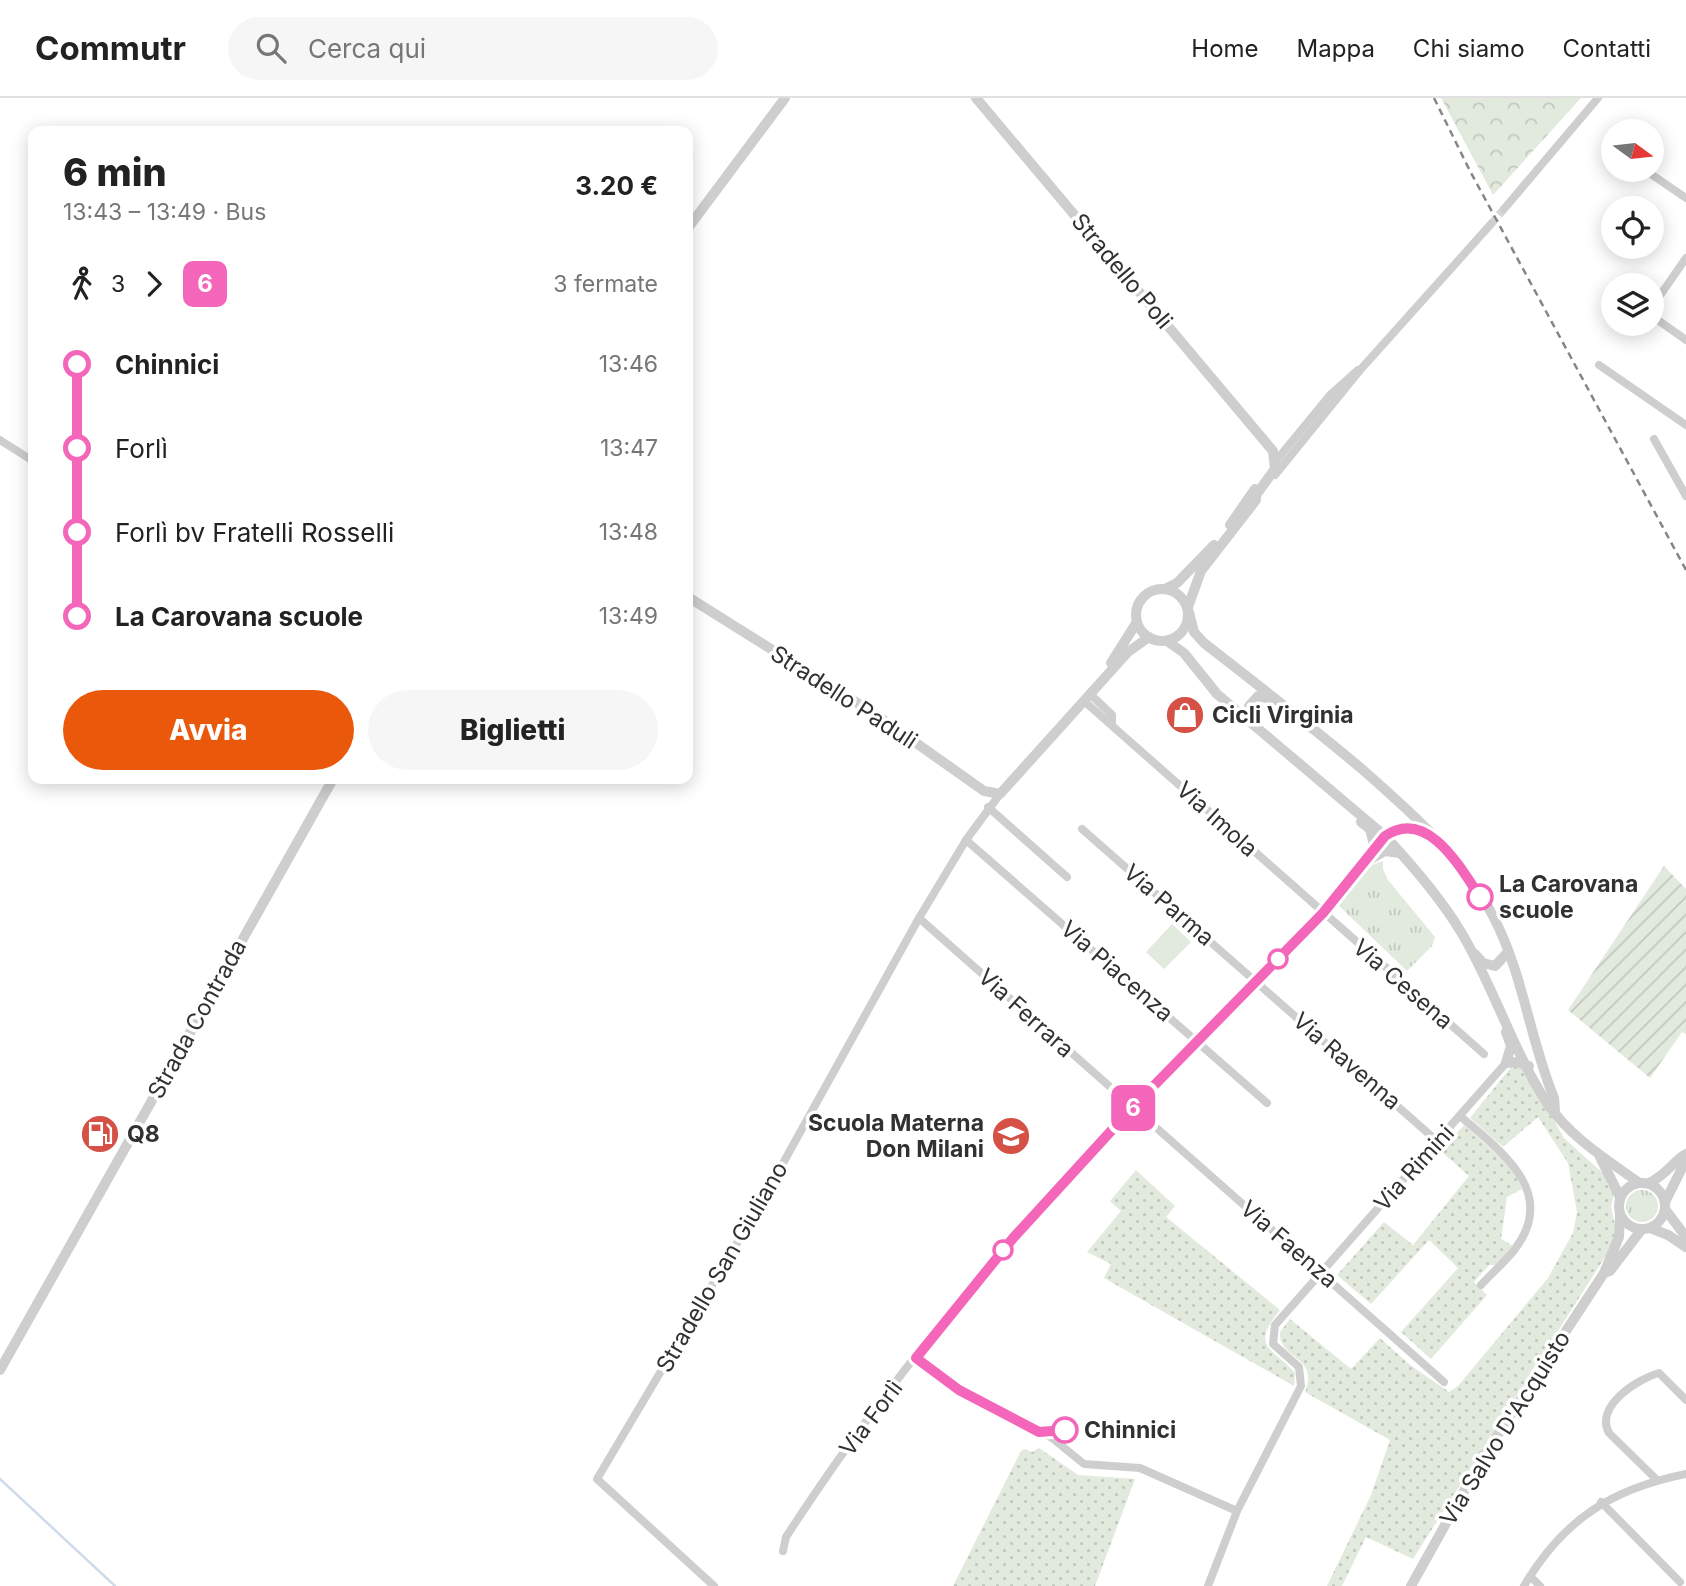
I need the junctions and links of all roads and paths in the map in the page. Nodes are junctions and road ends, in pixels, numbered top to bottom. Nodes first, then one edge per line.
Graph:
1 (785, 98) edge
2 (976, 98) edge
3 (1598, 98) edge
4 (1663, 182) edge
5 (1686, 198) edge
6 (1504, 209) tunnel mouth
7 (693, 221) edge
8 (1491, 223) tunnel mouth
9 (1686, 258) edge
10 (1664, 290) edge
11 (1664, 324) edge
12 (1686, 340) edge
13 (1599, 365) dead end
14 (1361, 369) junction
15 (1328, 410) junction
16 (1686, 425) edge
17 (1302, 428) junction
18 (1654, 439) dead end
19 (0, 440) edge
20 (1291, 443) junction
21 (1268, 444) junction
22 (28, 458) edge
23 (1275, 462) junction
24 (1686, 496) edge
25 (1256, 500) junction
26 (1165, 589) junction
27 (693, 600) edge
28 (1188, 609) junction
29 (1137, 622) junction
30 (1149, 637) junction
31 (1167, 641) junction
32 (1098, 684) junction
33 (1087, 697) junction
34 (1293, 710) junction
35 (1250, 720) junction
36 (330, 784) edge
37 (1332, 790) junction
38 (1000, 794) junction
39 (988, 807) junction
40 (1082, 829) dead end
41 (1385, 836) junction
42 (966, 840) junction
43 (1375, 849) junction
44 (1402, 854) junction
45 (1451, 854) junction
46 (1368, 860) junction
47 (1067, 877) dead end
48 (1323, 913) junction
49 (919, 918) junction
50 (1466, 943) junction
51 (1508, 952) junction
52 (1256, 981) junction
53 (1491, 995) junction
54 (1198, 1041) junction
55 (1483, 1054) dead end
56 (1506, 1063) junction
57 (1529, 1066) junction
58 (1267, 1103) dead end
59 (1133, 1107) junction
60 (1555, 1110) junction
61 (1460, 1116) junction
62 (1437, 1141) junction
63 (1686, 1154) edge
64 (1600, 1157) junction
65 (1686, 1160) edge
66 (1644, 1183) junction
67 (1620, 1196) junction
68 (1665, 1205) junction
69 (1620, 1215) junction
70 (1646, 1228) junction
71 (1686, 1237) edge
72 (1686, 1247) edge
73 (1321, 1273) junction
74 (1605, 1273) junction
75 (1481, 1285) dead end
76 (916, 1358) junction
77 (0, 1370) edge
78 (1444, 1382) dead end
79 (1686, 1400) edge
80 (1686, 1474) edge
81 (1657, 1480) junction
82 (1601, 1502) junction
83 (1237, 1511) junction
84 (783, 1551) dead end
85 (1530, 1576) junction
86 (1680, 1582) dead end
87 (714, 1586) edge
88 (1208, 1586) edge
89 (1411, 1586) edge
90 (1524, 1586) edge
91 (1540, 1586) edge

1 - 7 street
2 - 21 street, Stradello Poli
3 - 6 street
4 - 5 street
8 - 14 street
9 - 10 street
11 - 12 street
13 - 16 street
14 - 15 street
14 - 17 street
15 - 17 street
15 - 25 street
17 - 20 street
18 - 24 street
19 - 22 street
20 - 21 street
20 - 23 street
21 - 23 street, Stradello Poli
23 - 25 street
23 - 26 street
25 - 28 street
26 - 28 street
26 - 29 street
27 - 38 street, Stradello Paduli
28 - 31 street
28 - 34 street
29 - 30 street
29 - 32 street, Stradello San Giuliano
30 - 31 street
30 - 32 street, Stradello San Giuliano
31 - 35 street
32 - 33 street, Stradello San Giuliano
33 - 38 street, Stradello San Giuliano
33 - 48 street, Via Imola
34 - 35 street
34 - 45 street
35 - 37 street
36 - 77 street, Strada Contrada
37 - 41 street
37 - 43 street
38 - 39 street, Stradello San Giuliano
39 - 42 street, Stradello San Giuliano
39 - 47 street
40 - 52 street, Via Parma
41 - 43 street
41 - 44 street
41 - 45 street
42 - 49 street, Stradello San Giuliano
42 - 54 street, Via Piacenza
43 - 46 street
44 - 46 street
44 - 50 street
45 - 51 street
46 - 48 street, Via Forlì
48 - 52 street, Via Forlì
48 - 55 street, Via Cesena
49 - 59 street, Via Ferrara
49 - 87 street, Stradello San Giuliano
50 - 51 street
50 - 53 street
51 - 60 street
52 - 54 street, Via Forlì
52 - 62 street, Via Ravenna
53 - 56 street
53 - 57 street
54 - 58 street, Via Piacenza
54 - 59 street, Via Forlì
56 - 57 street
56 - 61 street, Via Rimini
57 - 60 street
59 - 73 street, Via Faenza
59 - 76 street, Via Forlì
60 - 64 street
61 - 62 street, Via Rimini
61 - 75 street
62 - 73 street, Via Rimini
63 - 66 street
64 - 66 street
64 - 67 street
65 - 68 street
66 - 67 street
66 - 68 street
67 - 69 street
68 - 70 street
68 - 71 street
69 - 70 street
69 - 74 street, Via Salvo D'Acquisto
70 - 72 street
70 - 74 street, Via Salvo D'Acquisto
73 - 78 street, Via Faenza
73 - 83 street, Via Rimini
74 - 89 street, Via Salvo D'Acquisto
76 - 83 street
76 - 84 street, Via Forlì
79 - 81 street
80 - 81 street
81 - 82 street
82 - 85 street
82 - 86 street
83 - 88 street
85 - 90 street
85 - 91 street

